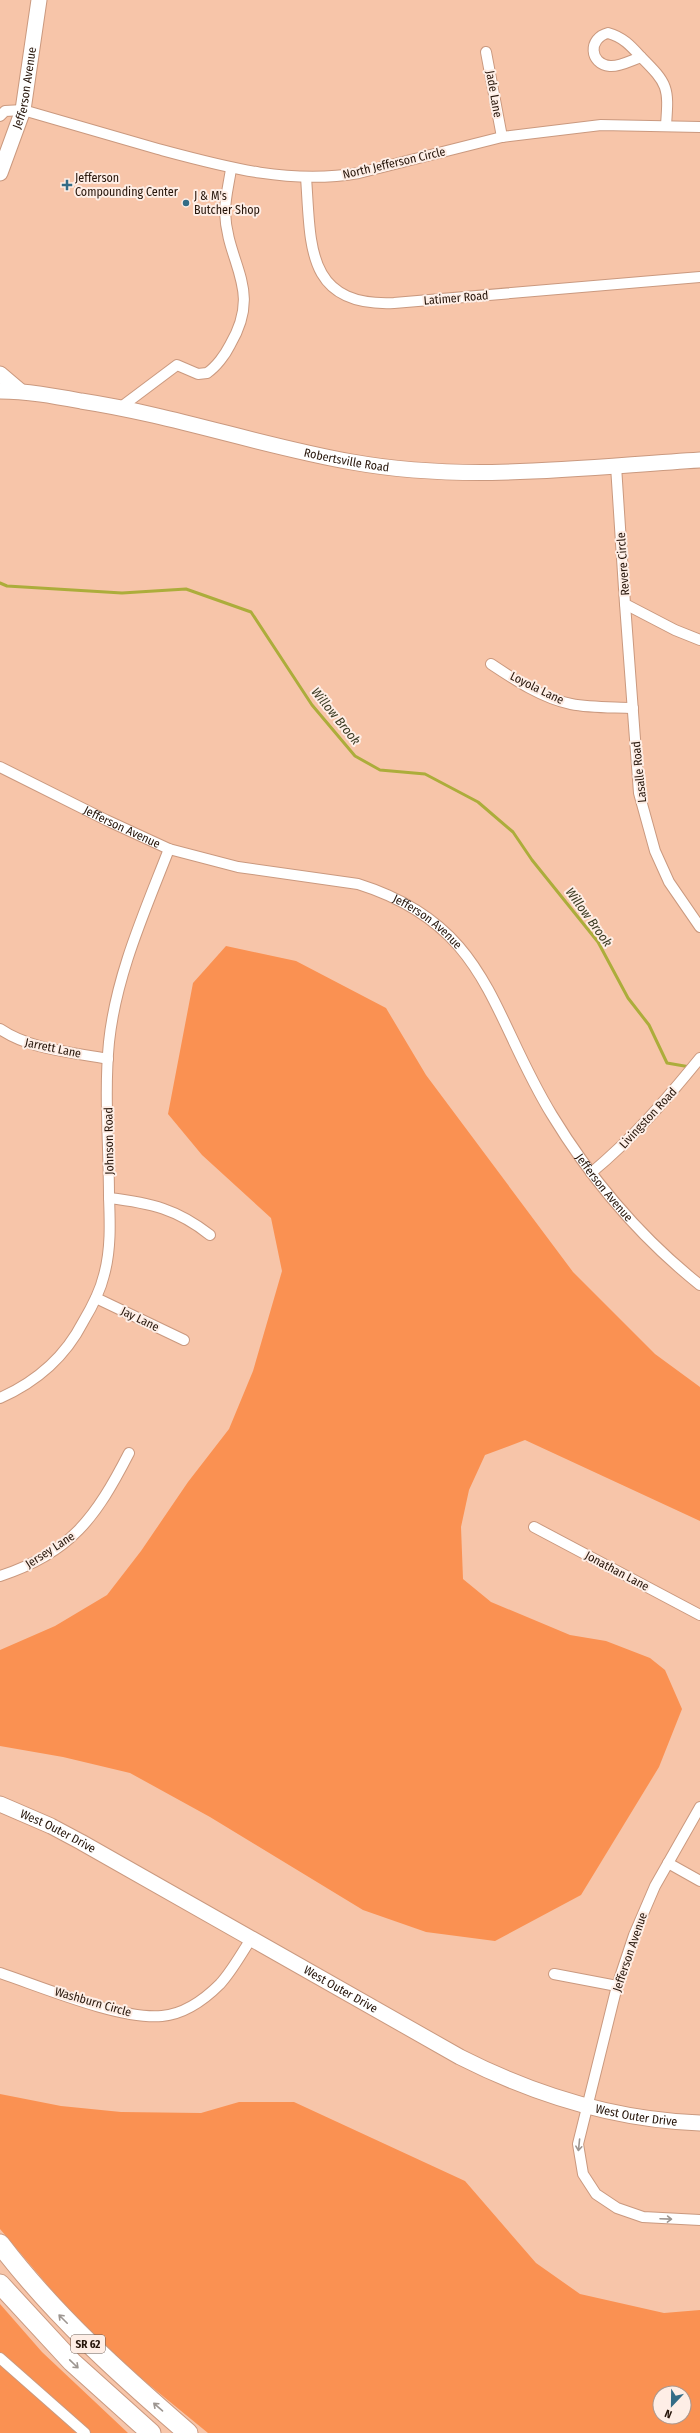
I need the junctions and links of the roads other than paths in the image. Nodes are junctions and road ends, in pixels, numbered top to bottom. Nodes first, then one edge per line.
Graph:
1 (39, 0) edge
2 (486, 52) dead end
3 (641, 57) junction
4 (23, 110) junction
5 (0, 116) edge
6 (666, 125) junction
7 (700, 127) edge
8 (502, 137) junction
9 (231, 169) junction
10 (0, 173) edge
11 (306, 177) junction
12 (700, 277) edge
13 (0, 374) edge
14 (0, 391) edge
15 (20, 391) junction
16 (121, 407) junction
17 (700, 460) edge
18 (616, 466) junction
19 (625, 604) junction
20 (700, 640) edge
21 (491, 664) dead end
22 (633, 708) junction
23 (0, 766) edge
24 (169, 849) junction
25 (700, 927) edge
26 (0, 1029) edge
27 (700, 1058) edge
28 (108, 1059) junction
29 (591, 1173) junction
30 (109, 1198) junction
31 (210, 1235) dead end
32 (700, 1285) edge
33 (96, 1298) junction
34 (184, 1340) dead end
35 (0, 1398) edge
36 (129, 1453) dead end
37 (534, 1527) dead end
38 (0, 1576) edge
39 (700, 1615) edge
40 (0, 1804) edge
41 (700, 1807) edge
42 (668, 1863) junction
43 (700, 1881) edge
44 (251, 1939) junction
45 (0, 1973) edge
46 (554, 1974) dead end
47 (617, 1986) junction
48 (587, 2107) junction
49 (700, 2123) edge
50 (700, 2220) edge
51 (0, 2244) edge
52 (0, 2284) edge
53 (0, 2358) edge
54 (85, 2433) edge
55 (151, 2433) edge
56 (188, 2433) edge

1 - 4 street, Jefferson Avenue
2 - 8 street, Jade Lane
3 - 3 street
3 - 6 street
4 - 5 street
4 - 9 street, North Jefferson Circle
4 - 10 street, Jefferson Avenue
6 - 7 street, North Jefferson Circle
6 - 8 street, North Jefferson Circle
8 - 11 street, North Jefferson Circle
9 - 11 street, North Jefferson Circle
9 - 16 street
11 - 12 street, Latimer Road
13 - 15 street
14 - 15 street, Robertsville Road
15 - 16 street, Robertsville Road
16 - 18 street, Robertsville Road
17 - 18 street, Robertsville Road
18 - 19 street, Revere Circle
19 - 20 street, Revere Circle
19 - 22 street, Lasalle Road
21 - 22 street, Loyola Lane
22 - 25 street, Lasalle Road
23 - 24 street, Jefferson Avenue
24 - 28 street, Johnson Road
24 - 29 street, Jefferson Avenue
26 - 28 street, Jarrett Lane
27 - 29 street, Livingston Road
28 - 30 street, Johnson Road
29 - 32 street, Jefferson Avenue
30 - 31 street
30 - 33 street, Johnson Road
33 - 34 street, Jay Lane
33 - 35 street, Johnson Road
36 - 38 street, Jersey Lane
37 - 39 street, Jonathan Lane
40 - 44 street, West Outer Drive
41 - 42 street, Jefferson Avenue
42 - 43 street
42 - 47 street, Jefferson Avenue
44 - 45 street, Washburn Circle
44 - 48 street, West Outer Drive
46 - 47 street
47 - 48 street, Jefferson Avenue
48 - 49 street, West Outer Drive
48 -> 50 street, Jefferson Avenue
56 -> 51 highway, SR 62
52 -> 55 highway, SR 62
53 - 54 street

